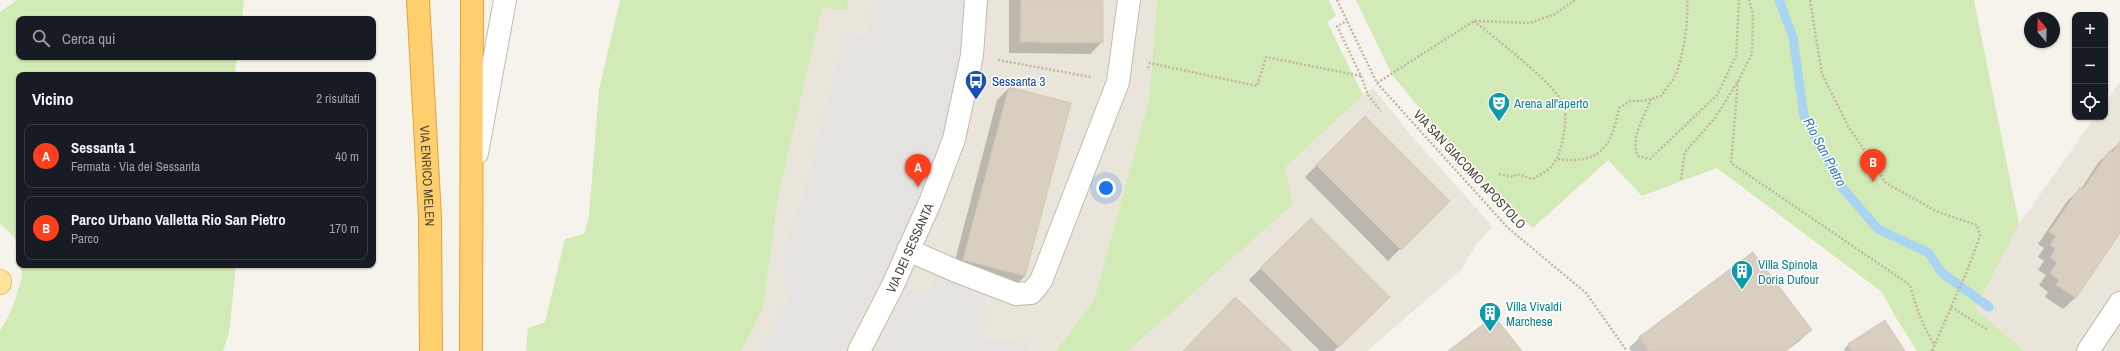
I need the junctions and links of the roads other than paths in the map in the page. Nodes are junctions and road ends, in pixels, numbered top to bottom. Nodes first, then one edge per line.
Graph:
1 (418, 0) edge
2 (472, 0) edge
3 (505, 0) edge
4 (976, 0) edge
5 (1129, 0) edge
6 (472, 181) junction
7 (908, 250) junction
8 (2120, 303) edge
9 (431, 351) edge
10 (471, 351) edge
11 (859, 351) edge
12 (2088, 351) edge

1 - 9 highway, VIA ENRICO MELEN
2 - 6 highway
3 - 6 street
4 - 7 street, VIA DEI SESSANTA
5 - 7 street
6 - 10 highway
7 - 11 street, VIA DEI SESSANTA
8 - 12 street

